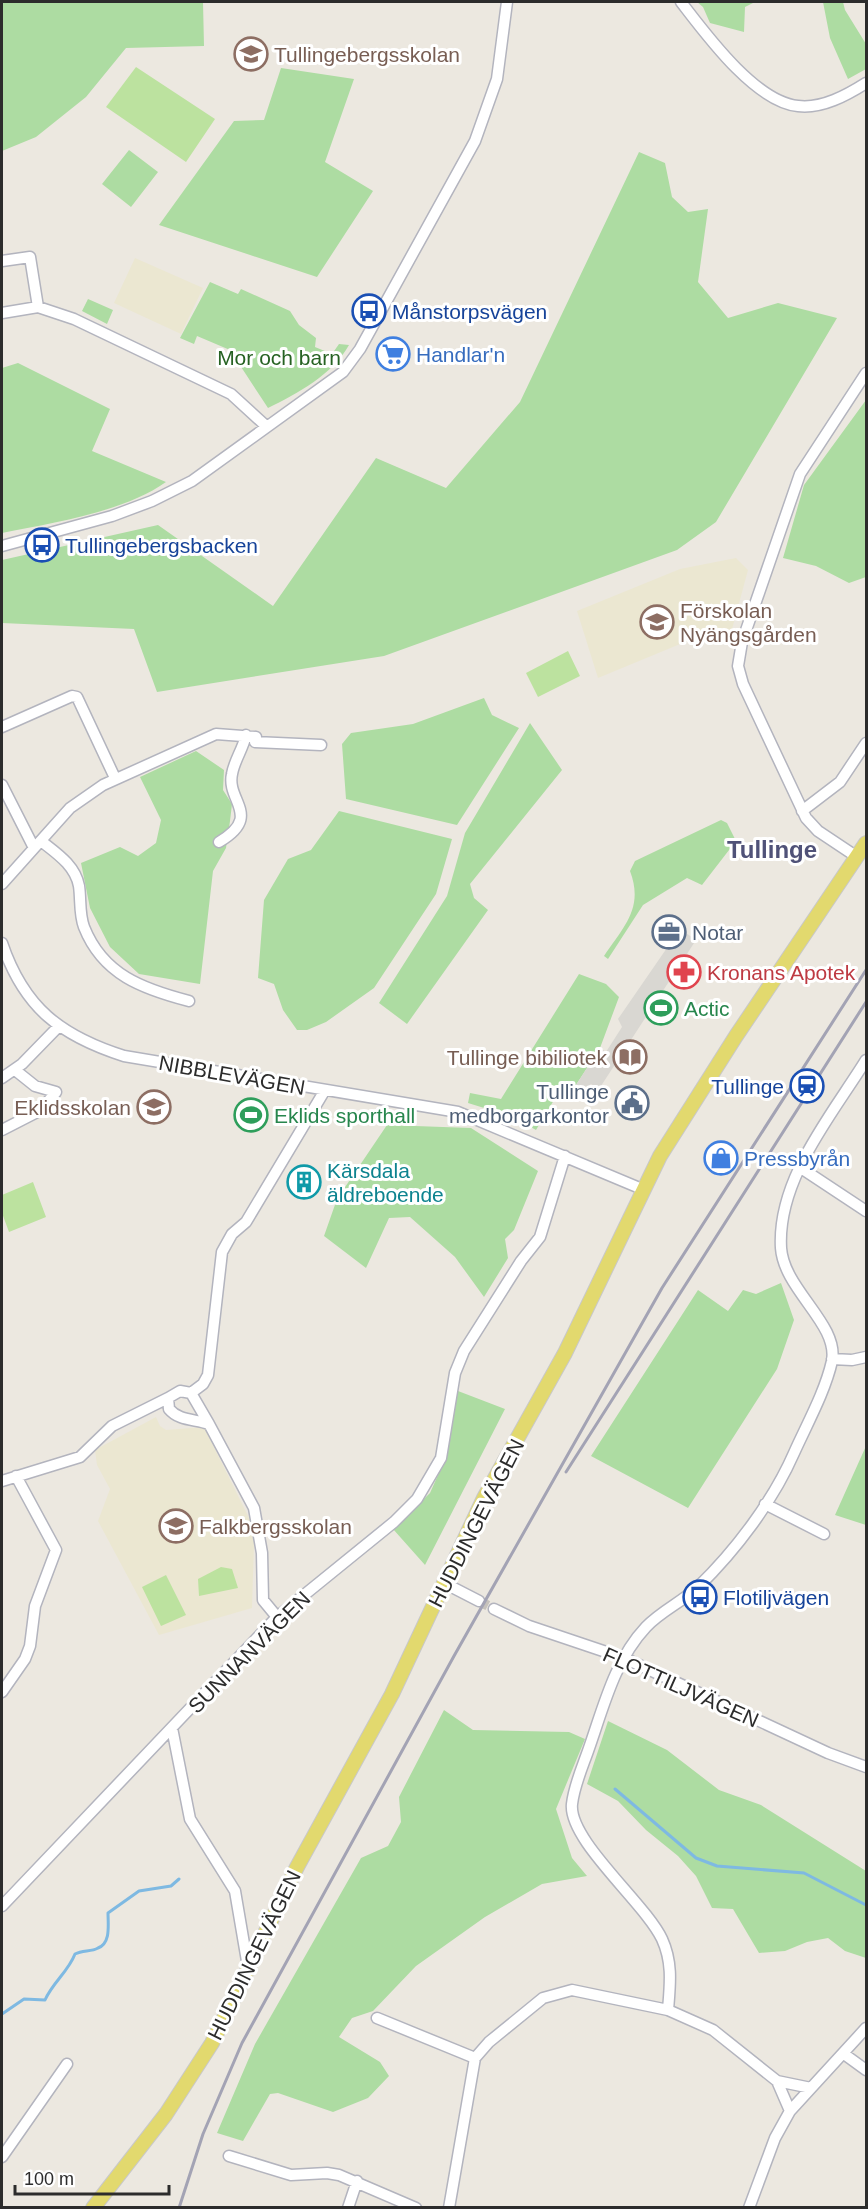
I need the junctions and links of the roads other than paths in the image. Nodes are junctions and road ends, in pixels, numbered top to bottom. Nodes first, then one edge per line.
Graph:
1 (507, 2) edge
2 (681, 2) edge
3 (867, 83) edge
4 (2, 261) edge
5 (38, 307) junction
6 (2, 313) edge
7 (867, 373) edge
8 (266, 426) junction
9 (2, 546) edge
10 (2, 727) edge
11 (246, 735) junction
12 (867, 743) edge
13 (321, 745) dead end
14 (116, 778) junction
15 (2, 785) edge
16 (802, 811) junction
17 (219, 842) dead end
18 (867, 843) edge
19 (37, 845) junction
20 (857, 857) junction
21 (2, 884) edge
22 (2, 943) edge
23 (189, 1001) dead end
24 (58, 1027) junction
25 (867, 1060) edge
26 (15, 1070) junction
27 (2, 1078) edge
28 (325, 1090) junction
29 (2, 1130) edge
30 (565, 1156) junction
31 (801, 1168) junction
32 (642, 1189) junction
33 (867, 1211) edge
34 (867, 1357) edge
35 (832, 1359) junction
36 (191, 1393) junction
37 (168, 1398) junction
38 (209, 1424) junction
39 (16, 1476) junction
40 (2, 1481) edge
41 (765, 1504) junction
42 (824, 1534) dead end
43 (444, 1583) junction
44 (479, 1601) tunnel mouth
45 (495, 1609) tunnel mouth
46 (277, 1617) junction
47 (624, 1658) junction
48 (2, 1692) edge
49 (172, 1728) junction
50 (867, 1767) edge
51 (2, 1906) edge
52 (248, 1967) junction
53 (668, 2010) junction
54 (377, 2019) dead end
55 (867, 2028) edge
56 (844, 2054) junction
57 (476, 2058) junction
58 (67, 2064) dead end
59 (867, 2070) edge
60 (777, 2081) junction
61 (810, 2088) junction
62 (790, 2111) junction
63 (229, 2156) dead end
64 (2, 2157) edge
65 (357, 2181) junction
66 (93, 2208) edge
67 (348, 2208) edge
68 (416, 2208) edge
69 (449, 2208) edge
70 (749, 2208) edge

1 - 8 street
2 - 3 street
4 - 5 street
5 - 6 street
5 - 8 street
7 - 16 street
8 - 9 street
10 - 14 street
11 - 13 street
11 - 14 street
11 - 17 street
12 - 16 street
14 - 19 street
15 - 19 street
16 - 20 street
18 - 20 main road, HUDDINGEVÄGEN
19 - 21 street
19 - 23 street
20 - 32 main road, HUDDINGEVÄGEN
22 - 24 street, NIBBLEVÄGEN
24 - 26 street
24 - 28 street, NIBBLEVÄGEN
25 - 31 street
26 - 27 street
26 - 29 street
28 - 30 street, NIBBLEVÄGEN
28 - 36 street
30 - 32 street, NIBBLEVÄGEN
30 - 46 street, SUNNANVÄGEN
31 - 33 street
31 - 35 street
32 - 43 main road, HUDDINGEVÄGEN
34 - 35 street
35 - 41 street
36 - 37 street
36 - 38 street
37 - 38 street
37 - 39 street
38 - 46 street
39 - 40 street
39 - 48 street
41 - 42 street
41 - 47 street
43 - 44 street
43 - 52 main road, HUDDINGEVÄGEN
45 - 47 street, FLOTTILJVÄGEN
46 - 49 street, SUNNANVÄGEN
47 - 50 street, FLOTTILJVÄGEN
47 - 53 street
49 - 51 street, SUNNANVÄGEN
49 - 52 street
52 - 66 main road, HUDDINGEVÄGEN
53 - 57 street
53 - 60 street
54 - 57 street
55 - 56 street
56 - 59 street
56 - 61 street
57 - 69 street
58 - 64 street
60 - 61 street
60 - 62 street
61 - 62 street
62 - 70 street
63 - 65 street
65 - 67 street
65 - 68 street

